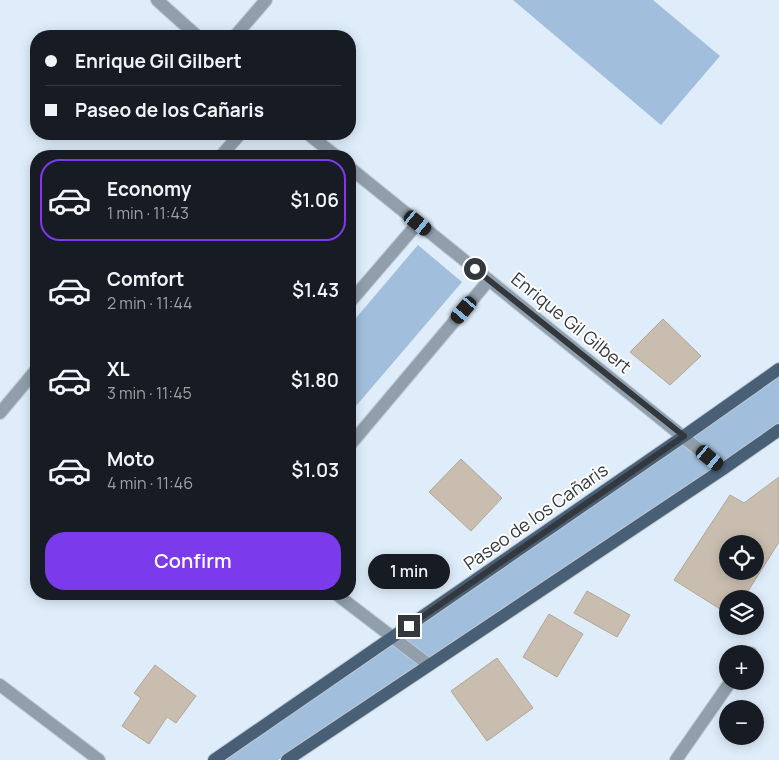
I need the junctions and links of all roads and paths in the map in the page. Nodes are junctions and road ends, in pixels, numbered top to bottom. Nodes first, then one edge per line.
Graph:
1 (157, 0) edge
2 (266, 0) edge
3 (190, 30) edge
4 (240, 30) edge
5 (235, 140) edge
6 (316, 140) edge
7 (226, 150) edge
8 (328, 150) edge
9 (356, 173) edge
10 (418, 223) junction
11 (489, 280) junction
12 (356, 295) edge
13 (779, 369) edge
14 (30, 377) edge
15 (0, 413) edge
16 (779, 430) edge
17 (684, 436) junction
18 (356, 438) edge
19 (723, 469) junction
20 (344, 600) edge
21 (393, 637) junction
22 (429, 665) junction
23 (0, 685) edge
24 (725, 690) edge
25 (99, 760) edge
26 (214, 760) edge
27 (287, 760) edge
28 (676, 760) edge

1 - 3 street
2 - 4 street
5 - 7 street
6 - 8 street
9 - 10 street, Enrique Gil Gilbert
10 - 11 street, Enrique Gil Gilbert
10 - 12 street
11 - 17 street, Enrique Gil Gilbert
11 - 18 street
13 - 17 main road, Paseo de los Cañaris
14 - 15 street
16 - 19 main road
17 - 19 street, Enrique Gil Gilbert
17 - 21 main road, Paseo de los Cañaris
19 - 22 main road
20 - 21 street
21 - 22 street
21 - 26 main road, Paseo de los Cañaris
22 - 27 main road
23 - 25 street
24 - 28 street

